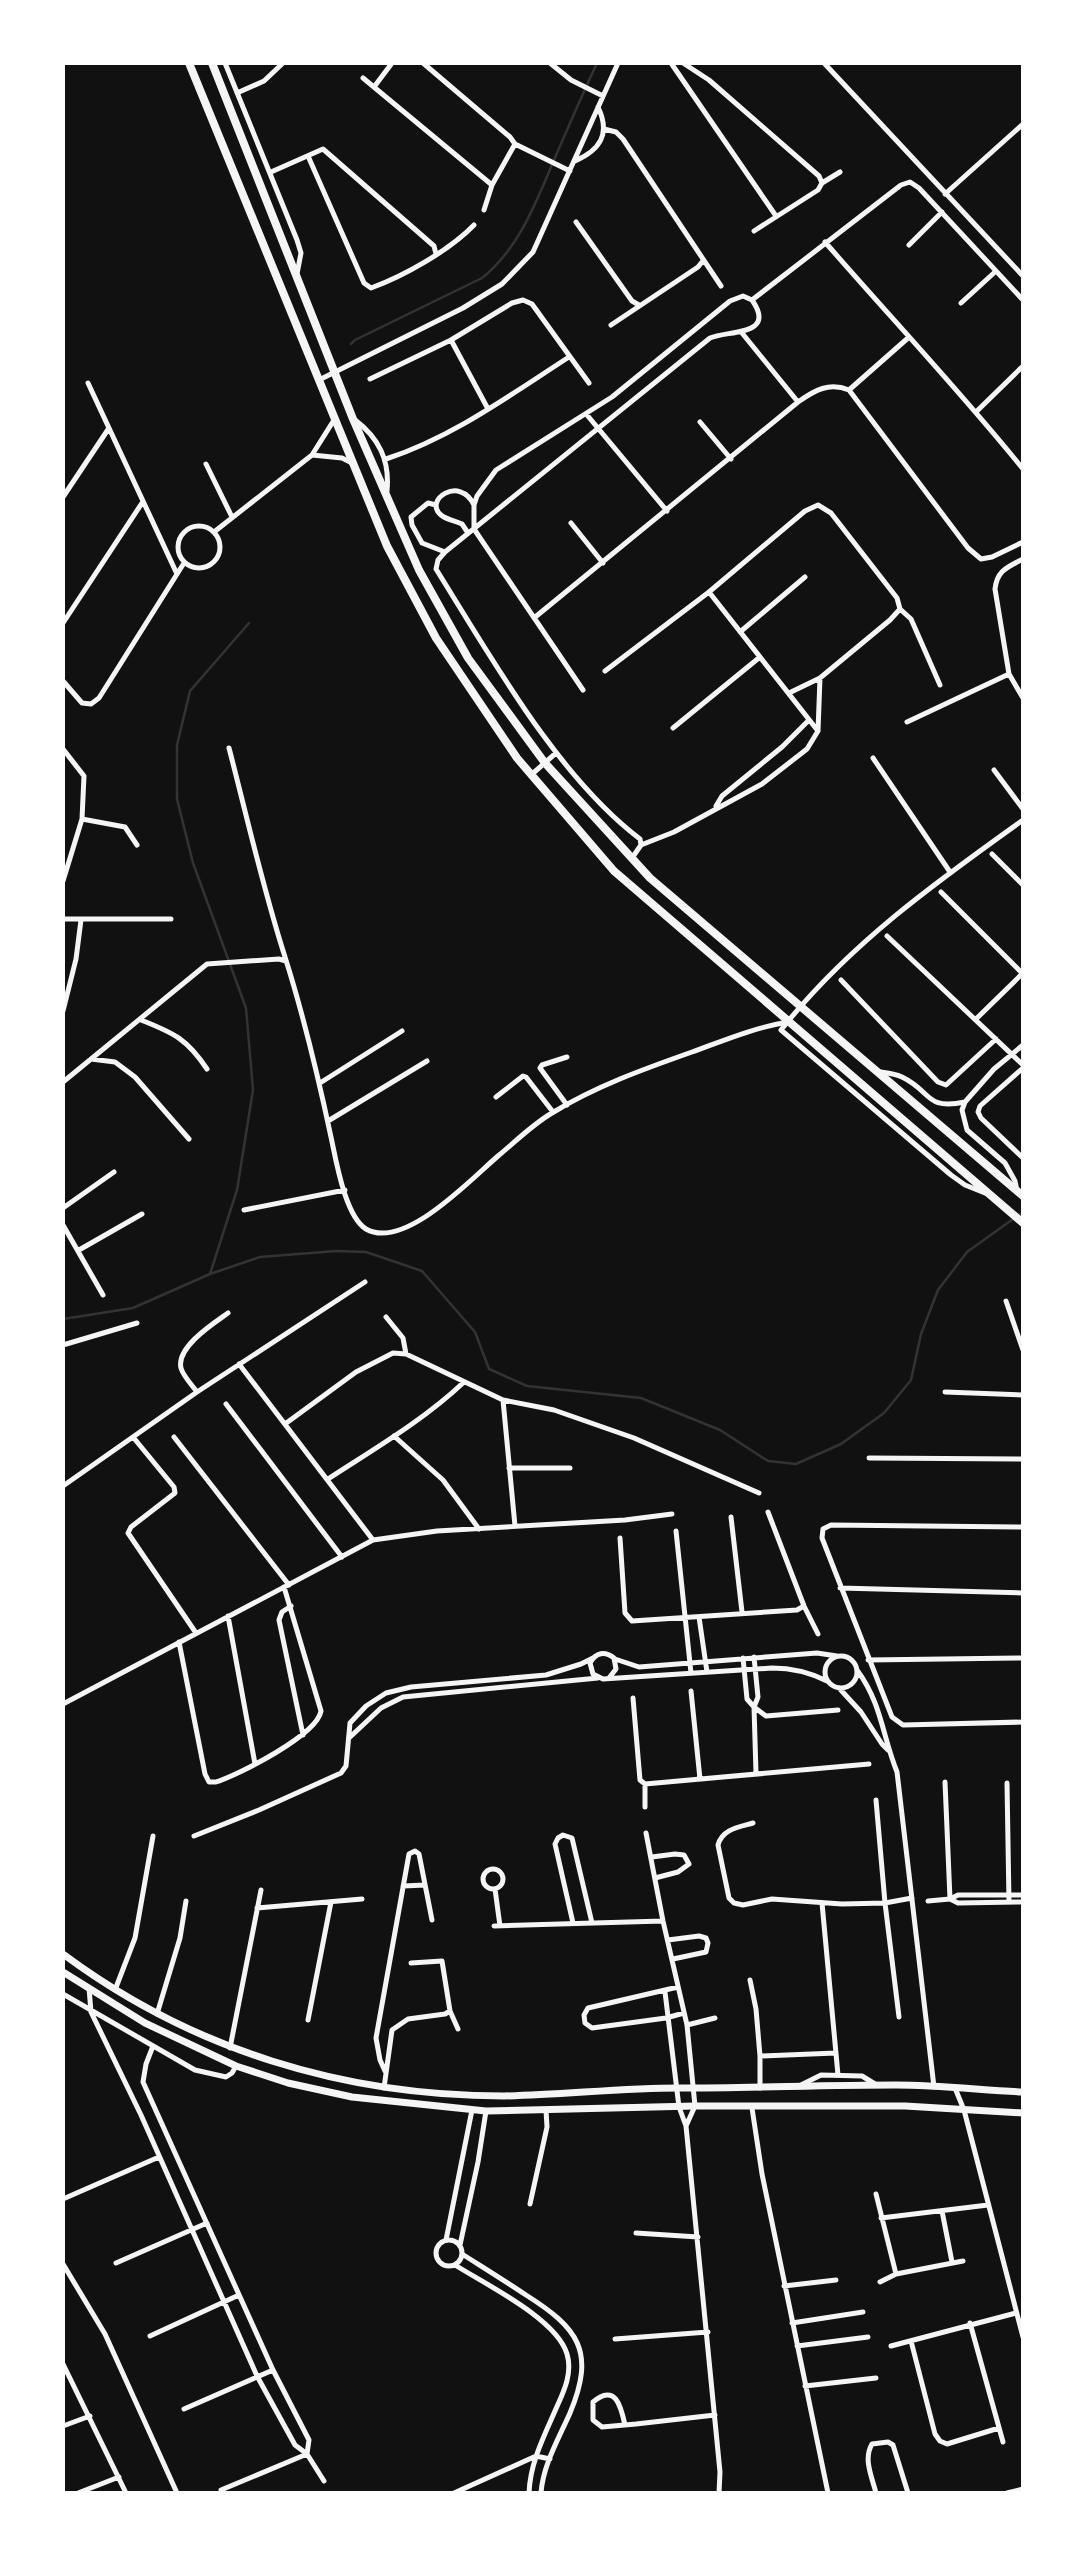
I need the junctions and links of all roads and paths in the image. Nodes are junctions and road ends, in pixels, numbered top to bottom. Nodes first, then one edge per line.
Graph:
1 (189, 63) edge
2 (212, 63) edge
3 (225, 63) edge
4 (283, 63) edge
5 (393, 63) edge
6 (423, 63) edge
7 (550, 63) edge
8 (618, 63) edge
9 (671, 63) edge
10 (683, 63) edge
11 (824, 63) edge
12 (363, 78) dead end
13 (374, 87) junction
14 (237, 93) junction
15 (603, 96) junction
16 (598, 107) junction
17 (1023, 125) edge
18 (604, 129) junction
19 (515, 144) junction
20 (308, 156) junction
21 (575, 161) junction
22 (570, 171) junction
23 (271, 172) junction
24 (839, 172) dead end
25 (822, 183) junction
26 (492, 185) junction
27 (945, 194) junction
28 (484, 210) dead end
29 (942, 212) junction
30 (776, 216) junction
31 (576, 222) dead end
32 (474, 225) dead end
33 (754, 231) dead end
34 (825, 242) junction
35 (909, 244) dead end
36 (436, 254) junction
37 (702, 262) junction
38 (996, 271) junction
39 (1023, 276) edge
40 (296, 277) junction
41 (721, 286) dead end
42 (752, 300) junction
43 (1023, 300) edge
44 (961, 303) dead end
45 (639, 305) junction
46 (611, 326) dead end
47 (742, 333) junction
48 (908, 338) junction
49 (451, 340) junction
50 (569, 357) junction
51 (1023, 366) edge
52 (334, 374) junction
53 (370, 379) dead end
54 (318, 381) junction
55 (88, 383) dead end
56 (589, 383) dead end
57 (849, 390) junction
58 (798, 402) junction
59 (488, 410) junction
60 (976, 411) junction
61 (587, 415) junction
62 (353, 419) junction
63 (334, 420) junction
64 (700, 422) dead end
65 (109, 428) junction
66 (600, 428) junction
67 (312, 455) junction
68 (731, 458) junction
69 (386, 459) junction
70 (352, 463) junction
71 (206, 464) dead end
72 (1023, 469) edge
73 (386, 495) junction
74 (63, 497) edge
75 (142, 503) junction
76 (436, 505) junction
77 (474, 505) junction
78 (667, 511) junction
79 (232, 517) junction
80 (571, 523) dead end
81 (474, 529) junction
82 (214, 532) junction
83 (468, 533) junction
84 (1023, 542) edge
85 (422, 543) junction
86 (409, 547) junction
87 (445, 552) junction
88 (1023, 559) edge
89 (184, 563) junction
90 (603, 563) junction
91 (177, 574) junction
92 (805, 577) dead end
93 (709, 592) junction
94 (900, 609) junction
95 (534, 618) junction
96 (63, 623) edge
97 (740, 632) junction
98 (760, 657) junction
99 (605, 671) dead end
100 (1010, 674) junction
101 (820, 678) junction
102 (63, 681) edge
103 (940, 685) dead end
104 (583, 691) dead end
105 (789, 693) junction
106 (1023, 698) edge
107 (808, 721) junction
108 (907, 722) dead end
109 (673, 727) dead end
110 (818, 731) junction
111 (782, 747) junction
112 (229, 748) dead end
113 (63, 749) edge
114 (556, 753) junction
115 (873, 758) dead end
116 (791, 762) junction
117 (545, 763) junction
118 (994, 770) dead end
119 (531, 775) junction
120 (714, 809) junction
121 (1023, 809) edge
122 (82, 819) junction
123 (1023, 820) edge
124 (137, 845) dead end
125 (641, 845) junction
126 (992, 854) dead end
127 (632, 858) junction
128 (950, 872) junction
129 (63, 881) edge
130 (1023, 885) edge
131 (941, 892) dead end
132 (63, 919) edge
133 (171, 919) dead end
134 (81, 920) junction
135 (887, 936) dead end
136 (286, 961) junction
137 (1023, 974) edge
138 (841, 980) dead end
139 (799, 1006) junction
140 (63, 1011) edge
141 (976, 1019) junction
142 (141, 1020) junction
143 (788, 1022) junction
144 (402, 1031) dead end
145 (996, 1039) junction
146 (1023, 1045) edge
147 (1011, 1053) junction
148 (567, 1057) dead end
149 (91, 1059) junction
150 (427, 1061) dead end
151 (1023, 1066) edge
152 (540, 1068) junction
153 (207, 1069) dead end
154 (874, 1071) junction
155 (526, 1077) junction
156 (63, 1083) edge
157 (320, 1083) junction
158 (496, 1097) dead end
159 (965, 1102) junction
160 (567, 1104) junction
161 (553, 1112) junction
162 (328, 1121) junction
163 (188, 1139) dead end
164 (1023, 1158) edge
165 (114, 1172) dead end
166 (345, 1190) junction
167 (1020, 1193) edge
168 (63, 1208) edge
169 (244, 1210) dead end
170 (142, 1214) dead end
171 (1022, 1222) edge
172 (63, 1225) edge
173 (79, 1250) junction
174 (365, 1282) dead end
175 (103, 1295) dead end
176 (1006, 1301) dead end
177 (228, 1313) dead end
178 (386, 1317) dead end
179 (137, 1323) dead end
180 (63, 1345) edge
181 (1023, 1350) edge
182 (406, 1354) junction
183 (239, 1364) junction
184 (464, 1382) junction
185 (197, 1392) junction
186 (945, 1392) dead end
187 (1023, 1395) edge
188 (503, 1400) junction
189 (226, 1404) dead end
190 (285, 1424) junction
191 (394, 1436) junction
192 (133, 1437) junction
193 (174, 1437) dead end
194 (869, 1458) dead end
195 (1023, 1459) edge
196 (509, 1468) junction
197 (570, 1468) dead end
198 (328, 1479) junction
199 (63, 1486) edge
200 (759, 1493) dead end
201 (768, 1511) dead end
202 (672, 1514) dead end
203 (731, 1517) dead end
204 (515, 1526) junction
205 (1023, 1527) edge
206 (479, 1528) junction
207 (676, 1531) dead end
208 (620, 1538) dead end
209 (373, 1540) junction
210 (342, 1557) junction
211 (287, 1586) junction
212 (840, 1588) junction
213 (1023, 1593) edge
214 (290, 1606) junction
215 (804, 1606) junction
216 (742, 1612) junction
217 (228, 1616) junction
218 (699, 1617) junction
219 (684, 1619) junction
220 (196, 1633) junction
221 (818, 1634) dead end
222 (179, 1642) junction
223 (837, 1656) junction
224 (754, 1657) junction
225 (593, 1658) junction
226 (614, 1658) junction
227 (743, 1658) junction
228 (1023, 1658) edge
229 (868, 1660) junction
230 (705, 1661) junction
231 (690, 1662) junction
232 (744, 1670) junction
233 (755, 1670) junction
234 (857, 1670) junction
235 (706, 1672) junction
236 (691, 1673) junction
237 (598, 1678) junction
238 (609, 1678) junction
239 (828, 1681) junction
240 (839, 1688) junction
241 (691, 1691) dead end
242 (386, 1693) junction
243 (633, 1698) dead end
244 (390, 1703) junction
245 (63, 1704) edge
246 (754, 1707) junction
247 (838, 1710) dead end
248 (360, 1712) junction
249 (368, 1718) junction
250 (1023, 1722) edge
251 (303, 1735) junction
252 (349, 1738) junction
253 (888, 1750) junction
254 (254, 1764) junction
255 (869, 1764) dead end
256 (756, 1773) junction
257 (700, 1779) junction
258 (945, 1782) dead end
259 (1007, 1783) dead end
260 (645, 1784) junction
261 (876, 1800) dead end
262 (645, 1807) dead end
263 (753, 1823) dead end
264 (646, 1833) dead end
265 (153, 1836) dead end
266 (194, 1836) dead end
267 (652, 1857) junction
268 (655, 1878) junction
269 (425, 1885) junction
270 (403, 1886) junction
271 (495, 1889) dead end
272 (261, 1890) dead end
273 (1023, 1895) edge
274 (912, 1898) junction
275 (1009, 1898) junction
276 (362, 1899) dead end
277 (950, 1899) junction
278 (187, 1901) dead end
279 (928, 1901) dead end
280 (331, 1902) junction
281 (1023, 1902) edge
282 (822, 1903) junction
283 (885, 1903) junction
284 (257, 1908) junction
285 (432, 1920) dead end
286 (663, 1921) junction
287 (573, 1923) junction
288 (592, 1923) junction
289 (668, 1940) junction
290 (63, 1954) edge
291 (673, 1959) junction
292 (411, 1963) dead end
293 (63, 1972) edge
294 (750, 1980) dead end
295 (678, 1987) junction
296 (89, 1988) junction
297 (116, 1990) junction
298 (665, 1992) junction
299 (63, 1994) edge
300 (450, 2011) junction
301 (91, 2012) junction
302 (684, 2013) junction
303 (157, 2014) junction
304 (899, 2017) dead end
305 (666, 2018) junction
306 (715, 2018) dead end
307 (308, 2020) dead end
308 (687, 2025) junction
309 (458, 2029) dead end
310 (153, 2046) junction
311 (230, 2048) junction
312 (835, 2053) junction
313 (760, 2056) junction
314 (236, 2066) junction
315 (385, 2071) junction
316 (838, 2075) junction
317 (877, 2086) junction
318 (795, 2087) junction
319 (934, 2087) junction
320 (384, 2088) junction
321 (677, 2088) junction
322 (760, 2088) junction
323 (955, 2088) junction
324 (695, 2089) junction
325 (1023, 2092) edge
326 (695, 2106) junction
327 (679, 2107) junction
328 (752, 2108) junction
329 (155, 2110) junction
330 (472, 2110) junction
331 (546, 2110) junction
332 (964, 2110) junction
333 (486, 2111) junction
334 (1023, 2113) edge
335 (141, 2115) junction
336 (686, 2126) junction
337 (159, 2157) junction
338 (876, 2194) dead end
339 (63, 2199) edge
340 (530, 2204) dead end
341 (988, 2206) junction
342 (942, 2211) junction
343 (881, 2218) junction
344 (207, 2223) junction
345 (191, 2229) junction
346 (636, 2233) dead end
347 (698, 2237) junction
348 (446, 2241) junction
349 (460, 2245) junction
350 (463, 2254) junction
351 (963, 2261) dead end
352 (952, 2262) junction
353 (116, 2263) dead end
354 (63, 2264) edge
355 (455, 2265) junction
356 (896, 2274) junction
357 (836, 2280) dead end
358 (880, 2282) dead end
359 (784, 2286) junction
360 (239, 2295) junction
361 (224, 2302) junction
362 (863, 2312) dead end
363 (1016, 2313) junction
364 (792, 2323) junction
365 (970, 2323) junction
366 (708, 2332) junction
367 (150, 2336) dead end
368 (868, 2337) dead end
369 (1023, 2337) edge
370 (615, 2339) dead end
371 (911, 2341) junction
372 (797, 2346) junction
373 (891, 2346) dead end
374 (63, 2364) edge
375 (273, 2370) junction
376 (257, 2376) junction
377 (876, 2378) dead end
378 (806, 2386) junction
379 (184, 2409) dead end
380 (715, 2415) junction
381 (90, 2416) junction
382 (625, 2425) junction
383 (63, 2426) edge
384 (999, 2428) junction
385 (1003, 2442) dead end
386 (307, 2454) junction
387 (536, 2456) junction
388 (550, 2459) junction
389 (119, 2477) junction
390 (324, 2481) dead end
391 (221, 2490) dead end
392 (1019, 2491) edge
393 (78, 2493) edge
394 (126, 2493) edge
395 (177, 2493) edge
396 (454, 2493) edge
397 (529, 2493) edge
398 (541, 2493) edge
399 (719, 2493) edge
400 (828, 2493) edge
401 (876, 2493) edge
402 (908, 2493) edge
403 (1007, 2493) edge

1 - 54 main road
2 - 40 main road
3 - 14 street
4 - 14 street
5 - 13 street
6 - 19 street
7 - 15 street
8 - 15 street
9 - 30 street
10 - 25 street
11 - 27 street
12 - 13 street
13 - 26 street
14 - 23 street
15 - 16 street
16 - 18 street
16 - 21 street
17 - 27 street
18 - 21 street
18 - 37 street
19 - 22 street
19 - 26 street
20 - 23 street
20 - 36 street
20 - 36 street
21 - 22 street
22 - 52 street
23 - 40 street
24 - 25 street
25 - 30 street
26 - 28 street
27 - 39 street
29 - 34 street
29 - 35 street
29 - 38 street
30 - 33 street
31 - 45 street
32 - 36 street
34 - 42 street
34 - 48 street
37 - 41 street
37 - 45 street
38 - 43 street
38 - 44 street
40 - 52 main road
42 - 47 street
42 - 61 street
45 - 46 street
47 - 58 street
47 - 66 street
48 - 57 street
48 - 60 street
49 - 50 street
49 - 53 street
49 - 59 street
50 - 56 street
50 - 59 street
51 - 60 street
52 - 54 street
52 - 62 main road
54 - 63 main road
55 - 65 street
57 - 58 street
57 - 84 street
58 - 68 street
59 - 69 street
60 - 72 street
61 - 66 street
61 - 77 street
62 - 69 street
62 - 73 main road
63 - 67 street
63 - 70 main road
64 - 68 street
65 - 74 street
65 - 75 street
66 - 78 street
66 - 81 street
67 - 70 street
67 - 79 street
68 - 78 street
69 - 73 street
70 - 119 main road
71 - 79 street
73 - 86 main road
75 - 91 street
75 - 96 street
76 - 77 street
76 - 83 street
76 - 85 street
77 - 81 street
78 - 90 street
79 - 82 street
80 - 90 street
81 - 83 street
81 - 95 street
82 - 89 street
82 - 89 street
83 - 87 street
85 - 86 street
85 - 87 street
86 - 117 main road
87 - 114 street
88 - 100 street
89 - 91 street
90 - 95 street
91 - 102 street
92 - 97 street
93 - 94 street
93 - 97 street
93 - 99 street
94 - 101 street
94 - 103 street
95 - 104 street
97 - 98 street
98 - 105 street
98 - 109 street
100 - 106 street
100 - 108 street
101 - 105 street
101 - 110 street
105 - 107 street
107 - 110 street
107 - 111 street
110 - 116 street
111 - 116 street
111 - 120 street
112 - 136 street
113 - 122 street
114 - 117 street
114 - 125 street
115 - 128 street
116 - 120 street
117 - 119 street
117 - 127 main road
118 - 121 street
119 - 143 main road
120 - 125 street
122 - 124 street
122 - 129 street
123 - 128 street
125 - 127 street
126 - 130 street
127 - 139 main road
128 - 139 street
131 - 137 street
132 - 134 street
133 - 134 street
134 - 140 street
135 - 141 street
136 - 142 street
136 - 157 street
137 - 141 street
138 - 145 street
139 - 143 street
139 - 154 main road
141 - 145 street
142 - 149 street
142 - 153 street
143 - 160 street
143 - 171 main road
144 - 157 street
145 - 147 street
146 - 147 street
147 - 151 street
147 - 159 street
148 - 152 street
149 - 156 street
149 - 163 street
150 - 162 street
151 - 164 street
152 - 155 street
152 - 160 street
154 - 159 street
154 - 167 main road
155 - 158 street
155 - 161 street
157 - 162 street
159 - 167 street
160 - 161 street
161 - 166 street
162 - 166 street
165 - 168 street
166 - 169 street
170 - 173 street
172 - 173 street
173 - 175 street
174 - 183 street
176 - 181 street
177 - 185 street
178 - 182 street
179 - 180 street
182 - 184 street
182 - 190 street
183 - 185 street
183 - 190 street
184 - 188 street
184 - 191 street
185 - 192 street
186 - 187 street
188 - 196 street
188 - 200 street
189 - 210 street
190 - 198 street
191 - 198 street
191 - 206 street
192 - 199 street
192 - 220 street
193 - 211 street
194 - 195 street
196 - 197 street
196 - 204 street
198 - 209 street
201 - 215 street
202 - 204 street
203 - 216 street
204 - 206 street
205 - 212 street
206 - 209 street
207 - 219 street
208 - 219 street
209 - 210 street
210 - 211 street
211 - 214 street
211 - 217 street
212 - 213 street
212 - 229 street
214 - 251 street
214 - 251 street
215 - 216 street
215 - 221 street
216 - 218 street
217 - 220 street
217 - 254 street
218 - 219 street
218 - 230 street
219 - 231 street
220 - 222 street
222 - 245 street
222 - 254 street
223 - 224 street
223 - 234 street
223 - 239 street
224 - 227 street
224 - 233 street
225 - 226 street
225 - 237 street
225 - 242 street
226 - 231 street
226 - 238 street
227 - 230 street
227 - 232 street
228 - 229 street
229 - 250 street
230 - 231 street
230 - 235 street
231 - 236 street
232 - 233 street
232 - 235 street
232 - 246 street
233 - 239 street
233 - 246 street
234 - 240 street
234 - 253 street
235 - 236 street
236 - 238 street
237 - 238 street
237 - 244 street
239 - 240 street
240 - 253 street
241 - 257 street
242 - 244 street
242 - 248 street
243 - 260 street
244 - 249 street
246 - 247 street
246 - 256 street
248 - 249 street
248 - 252 street
249 - 252 street
251 - 254 street
252 - 266 street
253 - 274 street
255 - 256 street
256 - 257 street
257 - 260 street
258 - 277 street
259 - 275 street
260 - 262 street
261 - 283 street
263 - 282 street
264 - 267 street
265 - 297 street
267 - 268 street
267 - 268 street
268 - 286 street
269 - 270 street
269 - 270 street
269 - 285 street
270 - 315 street
271 - 287 street
272 - 284 street
273 - 275 street
274 - 283 street
274 - 319 street
275 - 277 street
275 - 281 street
276 - 280 street
277 - 279 street
278 - 303 street
280 - 284 street
280 - 307 street
282 - 283 street
282 - 312 street
283 - 304 street
284 - 311 street
286 - 288 street
286 - 289 street
287 - 288 street
287 - 288 street
289 - 291 street
289 - 291 street
290 - 297 main road
291 - 295 street
292 - 300 street
293 - 296 main road
294 - 313 street
295 - 298 street
295 - 302 street
296 - 301 street
296 - 314 main road
297 - 303 main road
298 - 305 street
298 - 305 street
299 - 301 street
300 - 309 street
300 - 315 street
301 - 310 street
301 - 335 street
302 - 305 street
302 - 308 street
303 - 311 main road
305 - 321 street
306 - 308 street
308 - 324 street
310 - 314 street
310 - 329 street
311 - 320 main road
312 - 313 street
312 - 316 street
313 - 322 street
314 - 330 main road
315 - 320 street
316 - 317 street
316 - 318 street
317 - 318 main road
317 - 319 main road
318 - 322 main road
319 - 323 main road
320 - 321 main road
321 - 324 main road
321 - 327 street
322 - 324 main road
323 - 325 main road
323 - 332 street
324 - 326 street
326 - 327 main road
326 - 328 main road
326 - 336 street
327 - 331 main road
327 - 336 street
328 - 332 main road
328 - 359 street
329 - 335 street
329 - 344 street
330 - 333 main road
330 - 348 street
331 - 333 main road
331 - 340 street
332 - 334 main road
332 - 341 street
333 - 349 street
335 - 337 street
336 - 347 street
337 - 339 street
337 - 345 street
338 - 343 street
341 - 342 street
341 - 363 street
342 - 343 street
342 - 352 street
343 - 356 street
344 - 345 street
344 - 360 street
345 - 353 street
345 - 361 street
346 - 347 street
347 - 366 street
348 - 349 street
348 - 355 street
349 - 350 street
350 - 355 street
350 - 388 street
351 - 352 street
352 - 356 street
354 - 395 street
355 - 387 street
356 - 358 street
357 - 359 street
359 - 364 street
360 - 361 street
360 - 375 street
361 - 367 street
361 - 376 street
362 - 364 street
363 - 365 street
363 - 369 street
364 - 372 street
365 - 371 street
365 - 384 street
366 - 370 street
366 - 380 street
368 - 372 street
371 - 373 street
371 - 384 street
372 - 378 street
374 - 381 street
375 - 376 street
375 - 386 street
376 - 379 street
376 - 386 street
377 - 378 street
378 - 400 street
380 - 382 street
380 - 399 street
381 - 383 street
381 - 389 street
382 - 382 street
384 - 385 street
386 - 390 street
386 - 391 street
387 - 388 street
387 - 396 street
387 - 397 street
388 - 398 street
389 - 393 street
389 - 394 street
392 - 403 street
401 - 402 street

